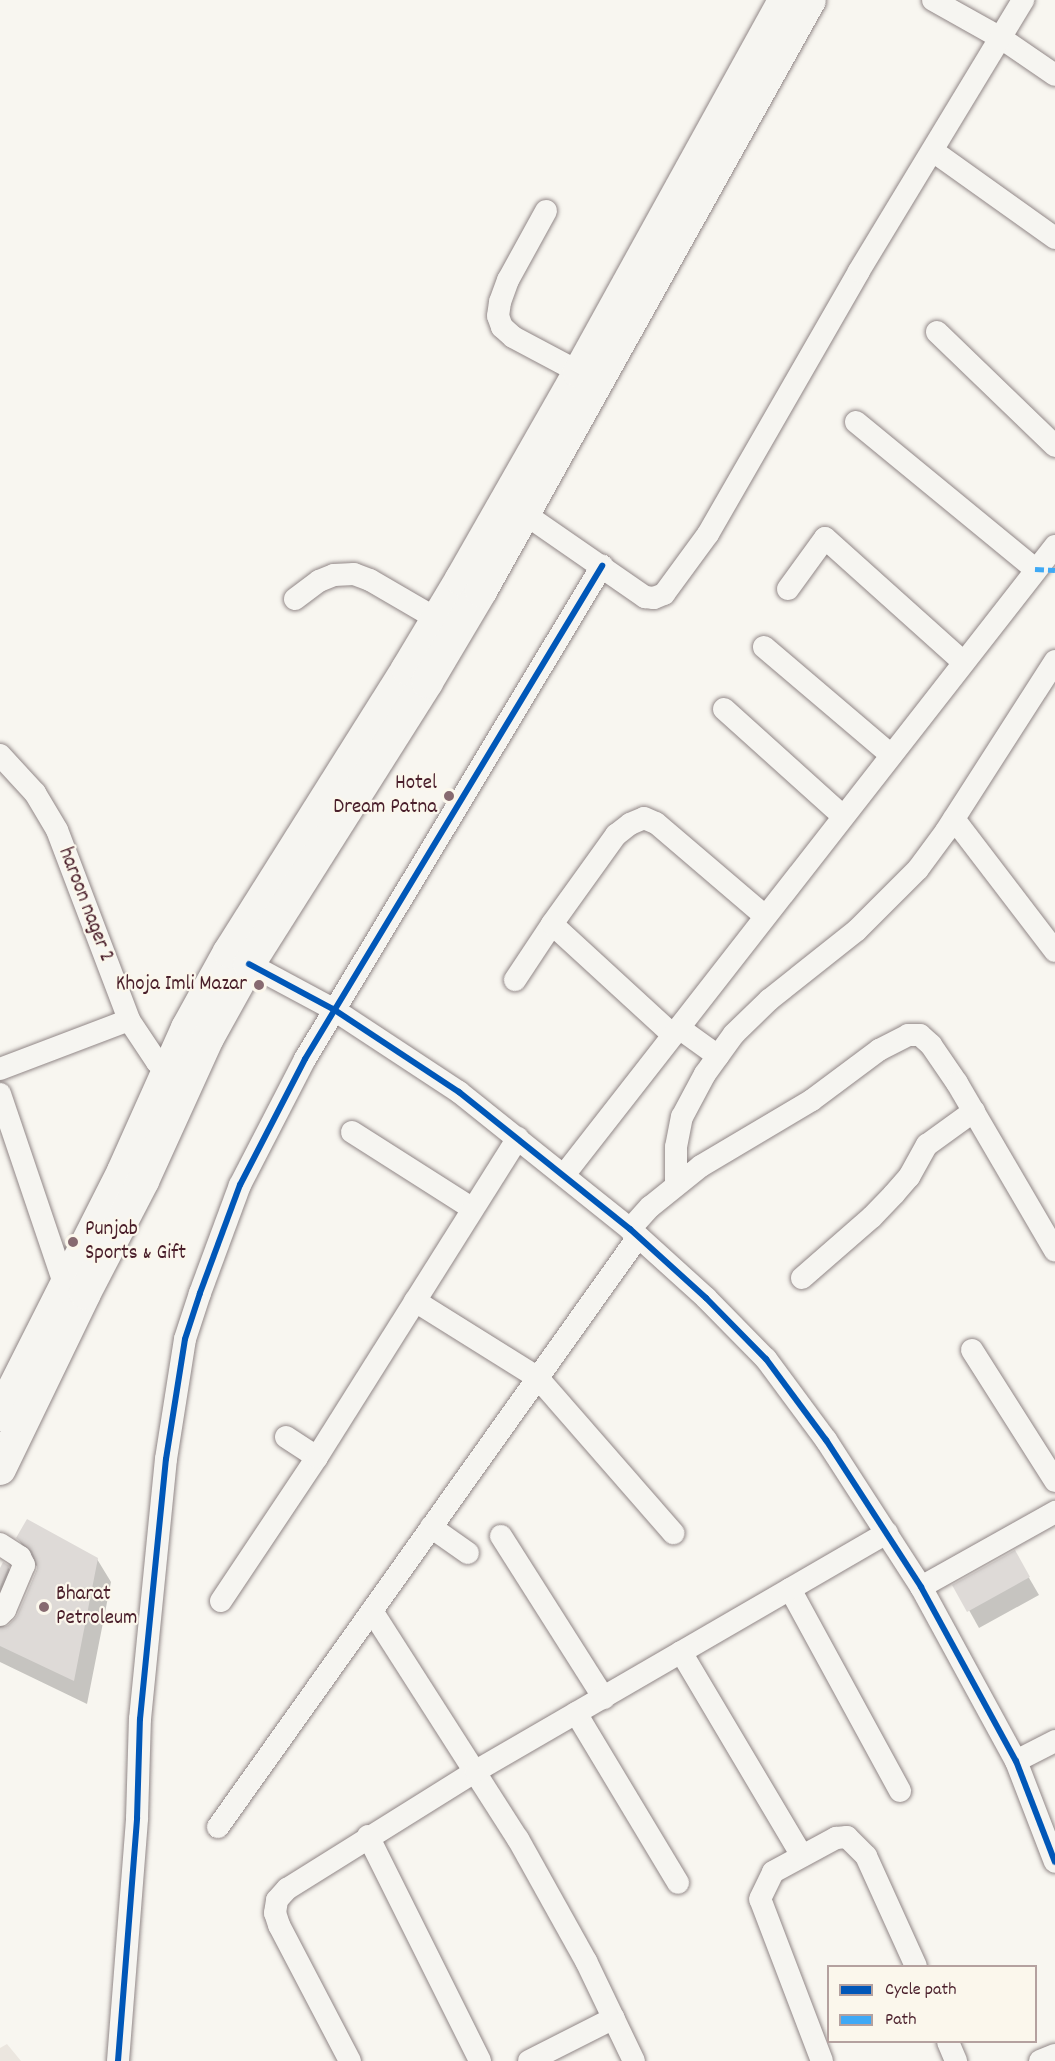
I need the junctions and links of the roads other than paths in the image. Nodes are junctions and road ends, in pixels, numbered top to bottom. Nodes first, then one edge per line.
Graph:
1 (784, 0) edge
2 (810, 0) edge
3 (933, 0) edge
4 (1023, 0) edge
5 (1001, 38) junction
6 (1055, 75) edge
7 (933, 151) junction
8 (546, 211) dead end
9 (1055, 238) edge
10 (937, 332) dead end
11 (589, 377) junction
12 (856, 422) dead end
13 (1055, 446) edge
14 (525, 514) junction
15 (1055, 546) edge
16 (602, 566) junction
17 (1035, 570) junction
18 (788, 589) dead end
19 (295, 599) dead end
20 (437, 619) junction
21 (764, 647) dead end
22 (1055, 661) edge
23 (963, 662) junction
24 (724, 709) dead end
25 (0, 755) edge
26 (891, 755) junction
27 (843, 816) junction
28 (954, 819) junction
29 (765, 916) junction
30 (552, 924) junction
31 (1055, 951) edge
32 (249, 964) junction
33 (515, 980) dead end
34 (333, 1009) junction
35 (129, 1020) junction
36 (676, 1032) junction
37 (718, 1056) junction
38 (0, 1069) edge
39 (180, 1072) junction
40 (0, 1094) edge
41 (974, 1111) junction
42 (352, 1132) dead end
43 (518, 1138) junction
44 (564, 1175) junction
45 (676, 1185) junction
46 (473, 1209) junction
47 (634, 1233) junction
48 (1055, 1251) edge
49 (802, 1278) dead end
50 (64, 1283) junction
51 (415, 1301) junction
52 (972, 1350) dead end
53 (538, 1378) junction
54 (0, 1415) edge
55 (286, 1437) dead end
56 (317, 1457) junction
57 (0, 1470) edge
58 (1055, 1481) edge
59 (1055, 1512) edge
60 (431, 1527) junction
61 (673, 1533) dead end
62 (887, 1533) junction
63 (501, 1536) dead end
64 (0, 1544) edge
65 (468, 1553) dead end
66 (921, 1587) junction
67 (790, 1589) junction
68 (221, 1601) dead end
69 (372, 1611) junction
70 (0, 1615) edge
71 (681, 1652) junction
72 (604, 1698) junction
73 (576, 1713) junction
74 (1055, 1741) edge
75 (1016, 1761) junction
76 (476, 1771) junction
77 (900, 1791) dead end
78 (218, 1827) dead end
79 (368, 1836) junction
80 (802, 1856) junction
81 (1055, 1862) edge
82 (678, 1883) dead end
83 (916, 1965) edge
84 (614, 2018) junction
85 (948, 2043) edge
86 (1055, 2055) edge
87 (118, 2061) edge
88 (351, 2061) edge
89 (480, 2061) edge
90 (529, 2061) edge
91 (634, 2061) edge
92 (822, 2061) edge
93 (956, 2061) edge
94 (1040, 2061) edge

1 - 11 highway
2 - 11 highway
3 - 5 street
4 - 5 street
5 - 6 street
5 - 7 street
7 - 9 street
7 - 16 street
8 - 11 street
10 - 13 street
11 - 14 highway
11 - 20 highway
12 - 17 street
14 - 16 street
14 - 32 highway
15 - 17 street
16 - 34 street
17 - 23 street
18 - 23 street
19 - 20 street
20 - 39 highway
21 - 26 street
22 - 28 street
23 - 26 street
24 - 27 street
25 - 35 street, haroon nager 2
26 - 27 street
27 - 29 street
28 - 31 street
28 - 37 street
29 - 30 street
29 - 36 street
30 - 33 street
30 - 36 street
32 - 34 street
32 - 39 highway
34 - 43 street
34 - 87 street
35 - 38 street
35 - 39 street, haroon nager 2
36 - 37 street
36 - 44 street
37 - 45 street
39 - 50 highway
39 - 57 highway
40 - 50 street
41 - 45 street
41 - 48 street
41 - 49 street
42 - 46 street
43 - 44 street
43 - 46 street
44 - 47 street
45 - 47 street
46 - 51 street
47 - 53 street
47 - 62 street
50 - 54 highway
51 - 53 street
51 - 56 street
52 - 58 street
53 - 60 street
53 - 61 street
55 - 56 street
56 - 68 street
59 - 66 street
60 - 65 street
60 - 69 street
62 - 66 street
62 - 67 street
63 - 72 street
64 - 70 street
66 - 75 street
67 - 71 street
67 - 77 street
69 - 76 street
69 - 78 street
71 - 72 street
71 - 80 street
72 - 73 street
73 - 76 street
73 - 82 street
74 - 75 street
75 - 81 street
76 - 79 street
76 - 84 street
79 - 88 street
79 - 89 street
80 - 83 street
80 - 92 street
84 - 90 street
84 - 91 street
85 - 93 street
86 - 94 street

